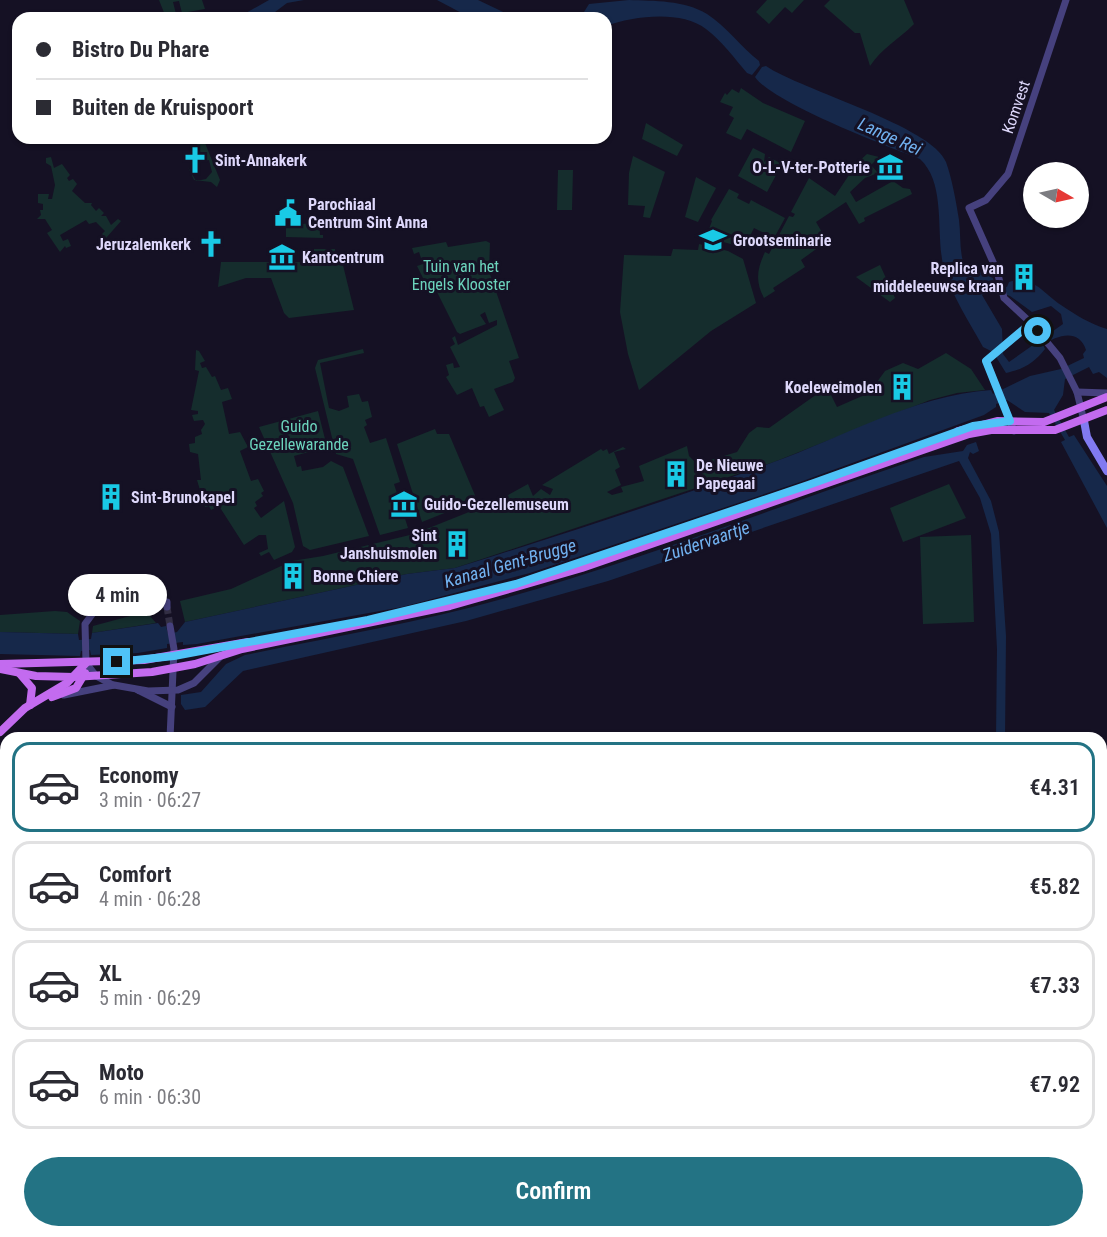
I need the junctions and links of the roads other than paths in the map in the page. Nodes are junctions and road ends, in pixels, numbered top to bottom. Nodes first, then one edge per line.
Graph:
1 (1066, 0) edge
2 (1031, 323) junction
3 (1077, 392) junction
4 (1107, 395) edge
5 (1083, 409) junction
6 (1107, 410) edge
7 (1010, 421) junction
8 (1084, 421) junction
9 (1014, 431) junction
10 (1107, 471) edge
11 (167, 604) dead end
12 (170, 629) tunnel mouth
13 (222, 655) junction
14 (174, 656) junction
15 (86, 659) junction
16 (0, 664) edge
17 (0, 669) edge
18 (173, 669) junction
19 (18, 672) junction
20 (84, 676) junction
21 (96, 676) junction
22 (74, 677) junction
23 (114, 685) junction
24 (138, 690) junction
25 (172, 691) junction
26 (61, 695) junction
27 (46, 698) junction
28 (30, 705) junction
29 (172, 707) junction
30 (0, 732) edge
31 (170, 732) edge

1 - 2 street, Komvest
2 - 3 street
2 - 7 street
3 - 4 street
3 - 5 street
4 - 5 main road
5 - 7 main road
5 - 8 street
6 - 8 main road
7 - 9 street
7 - 14 main road
8 - 9 main road
8 - 10 main road
9 - 13 main road
11 - 15 street
12 - 14 street
13 - 18 main road
13 - 25 street
14 - 15 main road
14 - 18 street
15 - 16 main road
15 - 20 main road
15 - 21 street
15 - 22 main road
17 - 19 main road
18 - 21 main road
18 - 25 street
19 - 22 main road
19 - 28 main road
20 - 21 main road
20 - 22 main road
20 - 26 main road
21 - 23 street
22 - 27 main road
23 - 24 street
23 - 26 street
24 - 25 street
24 - 29 street
25 - 29 street
26 - 27 main road
27 - 28 main road
28 - 30 main road
29 - 31 street

